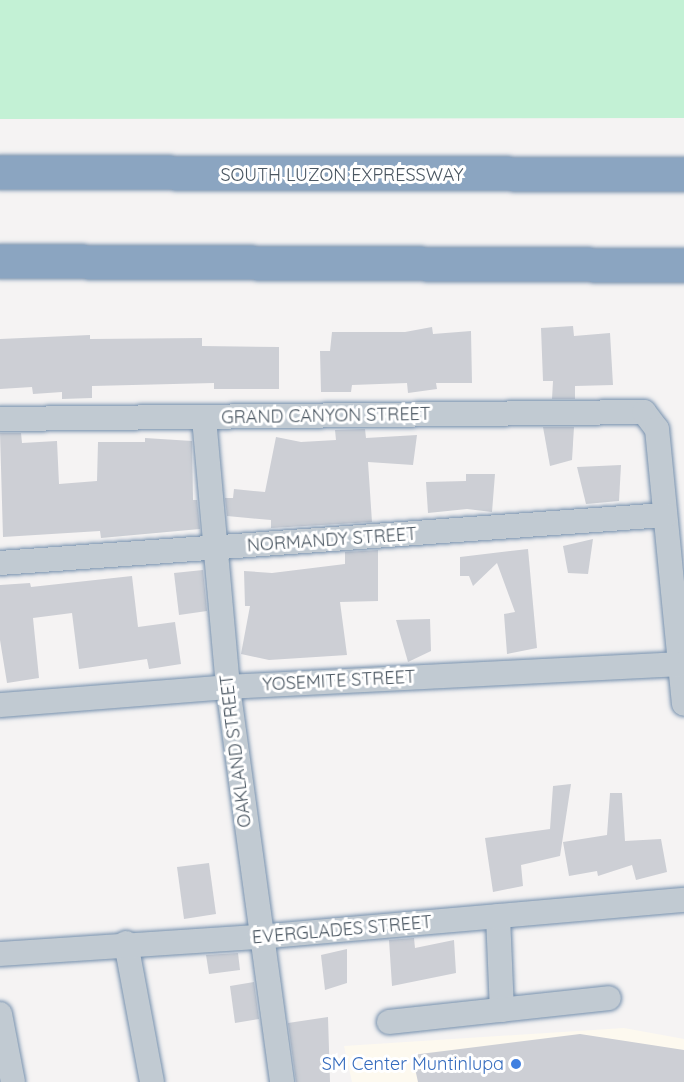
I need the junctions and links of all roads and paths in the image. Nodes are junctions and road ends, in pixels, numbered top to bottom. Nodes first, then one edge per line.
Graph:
1 (0, 172) edge
2 (684, 174) edge
3 (0, 261) edge
4 (684, 265) edge
5 (204, 418) junction
6 (0, 419) edge
7 (665, 515) junction
8 (215, 549) junction
9 (0, 563) edge
10 (679, 663) junction
11 (228, 687) junction
12 (684, 704) edge
13 (0, 705) edge
14 (684, 900) edge
15 (498, 916) junction
16 (260, 937) junction
17 (126, 943) junction
18 (0, 954) edge
19 (609, 998) dead end
20 (502, 1010) junction
21 (0, 1014) edge
22 (389, 1022) dead end
23 (13, 1082) edge
24 (152, 1082) edge
25 (282, 1082) edge

1 - 2 highway, SOUTH LUZON EXPRESSWAY
3 - 4 highway
5 - 6 street, GRAND CANYON STREET
5 - 7 street, GRAND CANYON STREET
5 - 8 street, OAKLAND STREET
7 - 8 street, NORMANDY STREET
7 - 10 street
8 - 9 street, NORMANDY STREET
8 - 11 street, OAKLAND STREET
10 - 11 street, YOSEMITE STREET
10 - 12 street
11 - 13 street, YOSEMITE STREET
11 - 16 street, OAKLAND STREET
14 - 15 street, EVERGLADES STREET
15 - 16 street, EVERGLADES STREET
15 - 20 street
16 - 17 street, EVERGLADES STREET
16 - 25 street, OAKLAND STREET
17 - 18 street, EVERGLADES STREET
17 - 24 street
19 - 20 street
20 - 22 street
21 - 23 street

